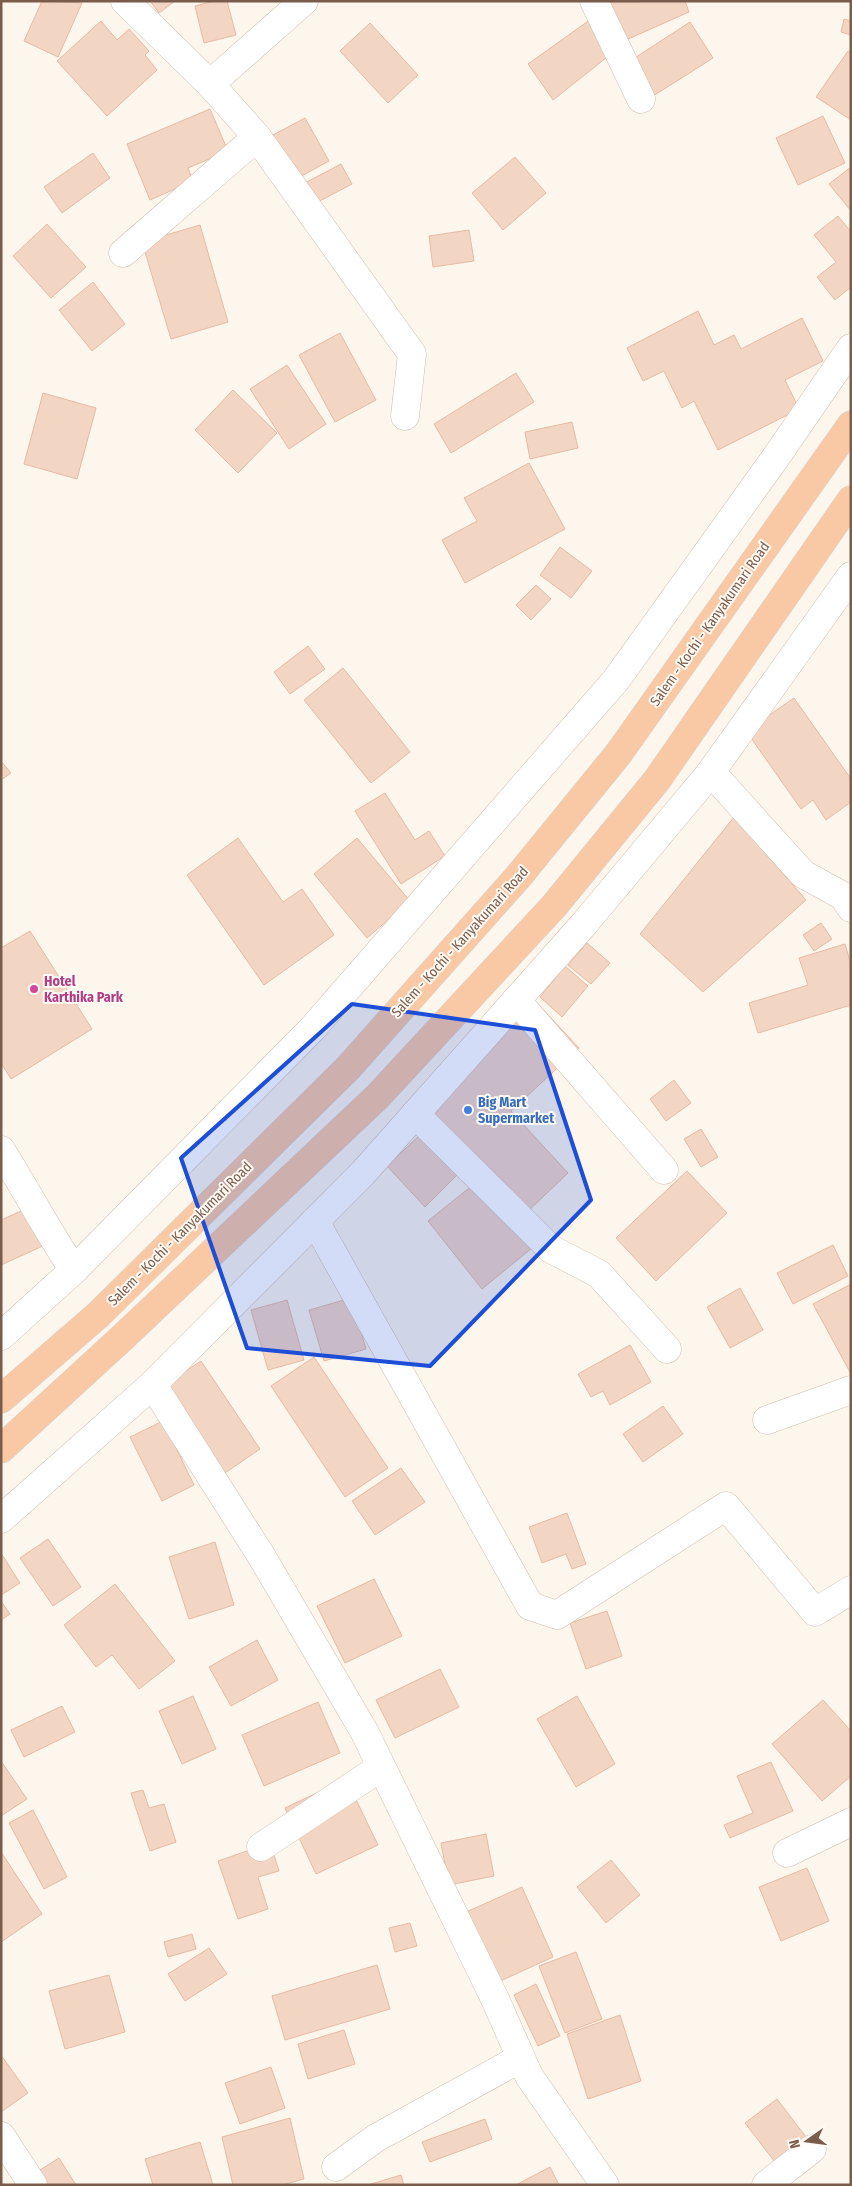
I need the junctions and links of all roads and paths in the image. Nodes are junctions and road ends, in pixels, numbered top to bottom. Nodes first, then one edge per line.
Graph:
1 (124, 1) edge
2 (304, 1) edge
3 (594, 1) edge
4 (210, 84) junction
5 (640, 98) dead end
6 (257, 137) junction
7 (124, 253) dead end
8 (851, 348) edge
9 (405, 416) dead end
10 (851, 426) edge
11 (851, 500) edge
12 (851, 576) edge
13 (711, 772) junction
14 (851, 908) edge
15 (516, 1000) junction
16 (415, 1114) junction
17 (1, 1150) edge
18 (664, 1170) dead end
19 (314, 1221) junction
20 (74, 1270) junction
21 (1, 1336) edge
22 (667, 1349) dead end
23 (151, 1386) junction
24 (851, 1390) edge
25 (1, 1400) edge
26 (766, 1420) dead end
27 (1, 1449) edge
28 (1, 1519) edge
29 (851, 1590) edge
30 (381, 1767) junction
31 (851, 1822) edge
32 (261, 1847) dead end
33 (787, 1853) dead end
34 (520, 2058) junction
35 (1, 2136) edge
36 (812, 2149) dead end
37 (336, 2167) dead end
38 (33, 2185) edge
39 (605, 2185) edge
40 (766, 2185) edge

1 - 4 street
2 - 4 street
3 - 5 street
4 - 6 street
6 - 7 street
6 - 9 street
8 - 20 street
10 - 25 highway, Salem - Kochi - Kanyakumari Road
11 - 27 highway
12 - 13 street
13 - 14 street
13 - 15 street
15 - 16 street
15 - 18 street
16 - 19 street
16 - 22 street
17 - 20 street
19 - 23 street
19 - 29 street
20 - 21 street
23 - 28 street
23 - 30 street
24 - 26 street
30 - 32 street
30 - 34 street
31 - 33 street
34 - 37 street
34 - 39 street
35 - 38 street
36 - 40 street

